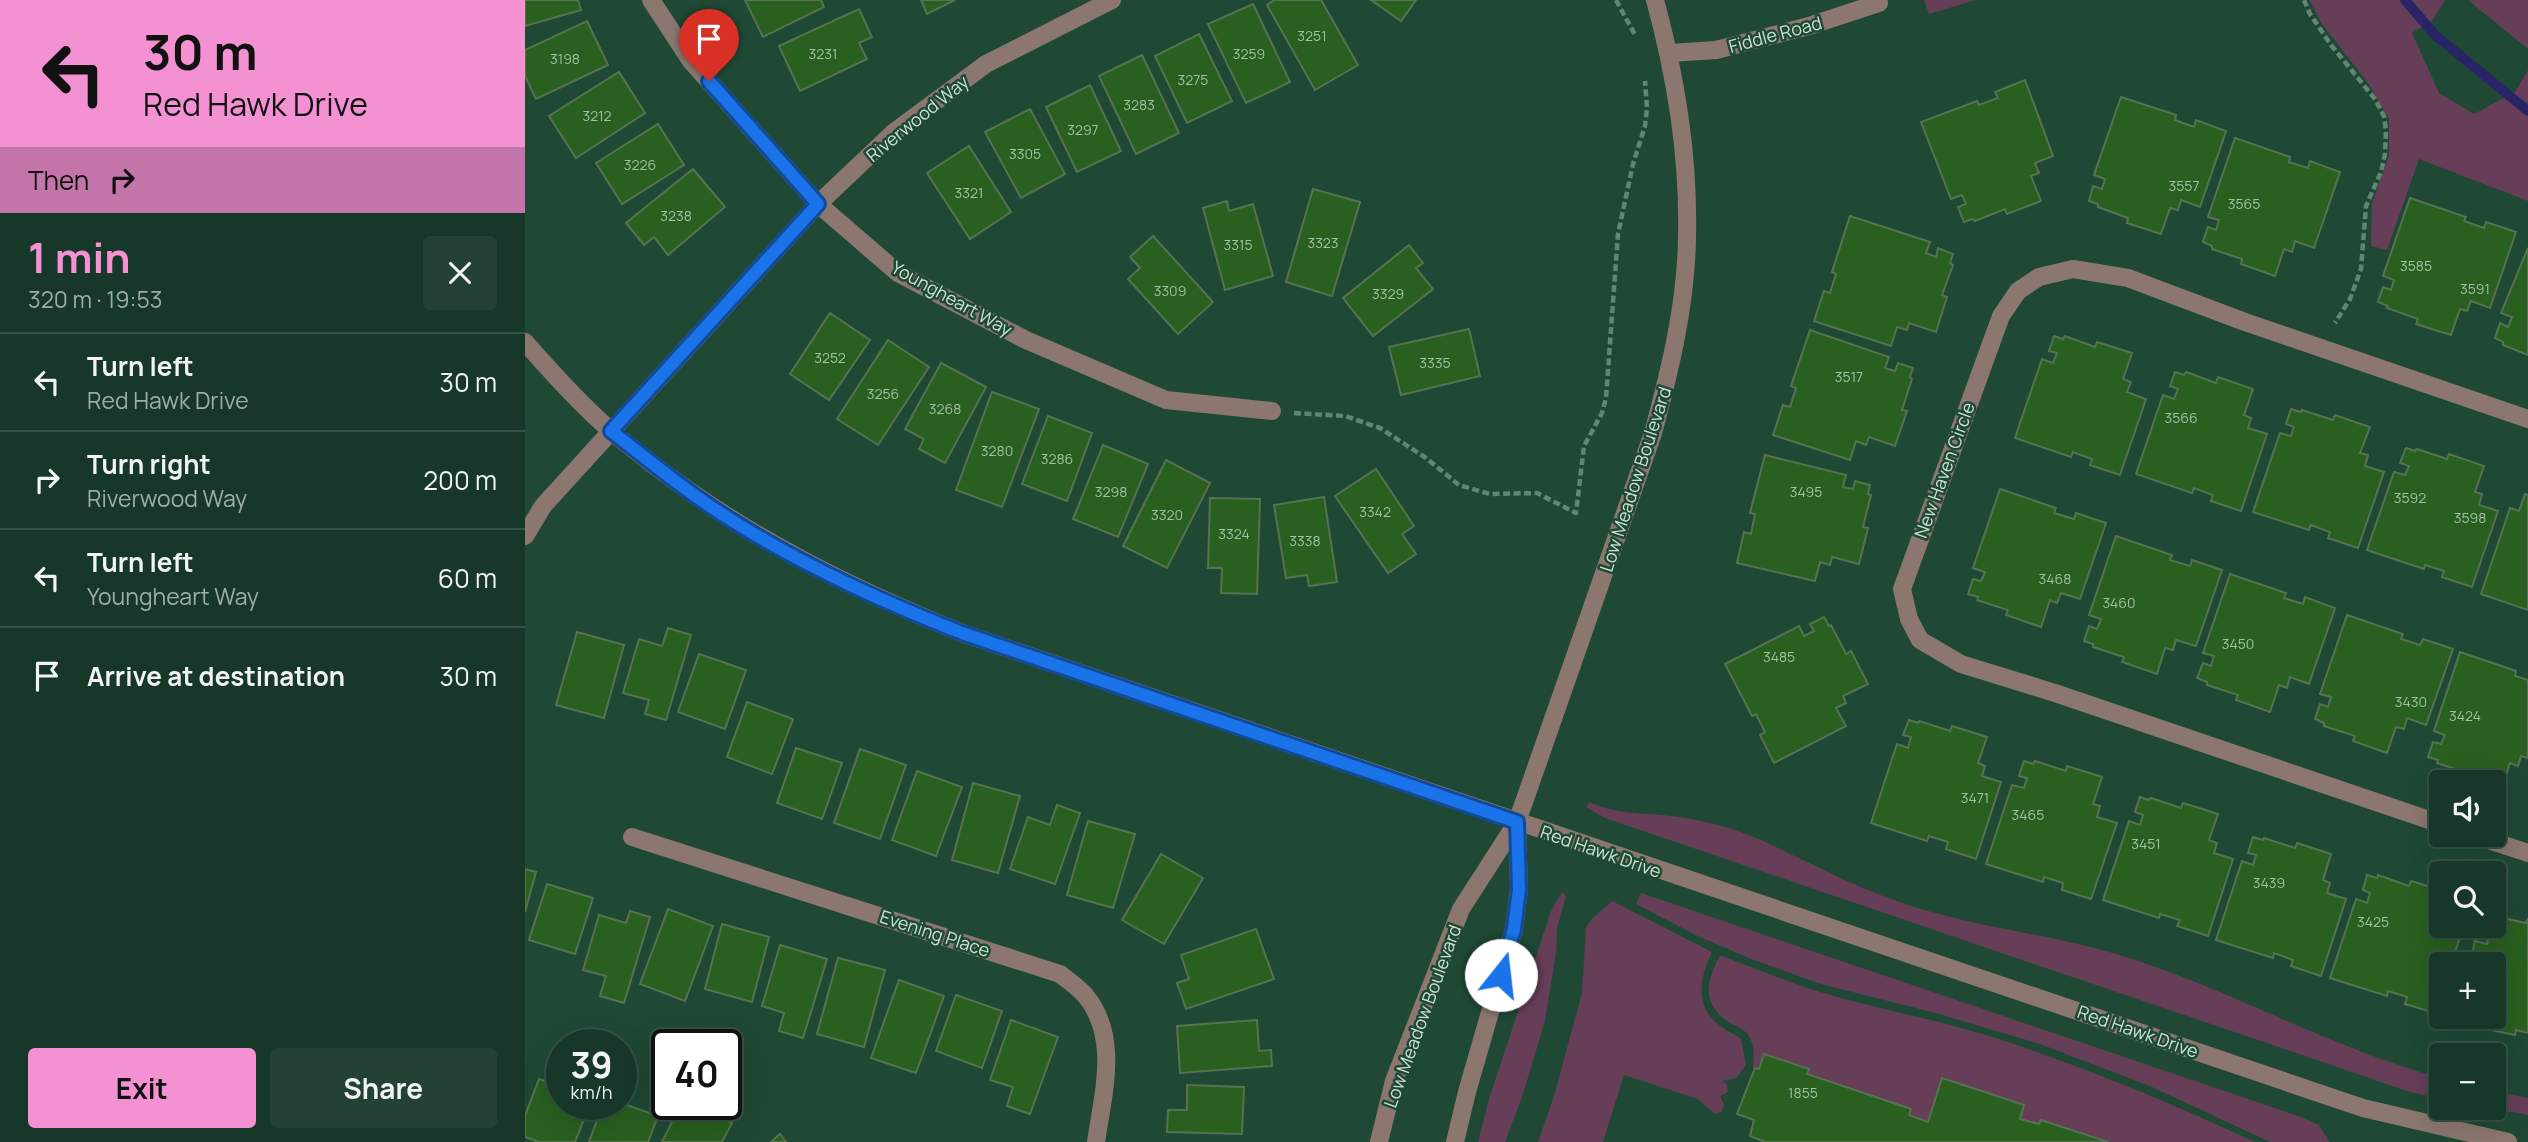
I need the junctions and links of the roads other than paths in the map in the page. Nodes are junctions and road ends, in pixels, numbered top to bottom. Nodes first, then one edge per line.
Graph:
1 (651, 0) edge
2 (1112, 0) edge
3 (1655, 0) edge
4 (1879, 3) dead end
5 (1669, 53) junction
6 (818, 204) junction
7 (525, 342) edge
8 (1272, 411) road end
9 (2528, 419) edge
10 (611, 431) junction
11 (525, 536) edge
12 (2429, 820) edge
13 (1517, 822) junction
14 (632, 837) dead end
15 (2506, 846) edge
16 (2528, 853) edge
17 (1096, 1142) edge
18 (1379, 1142) edge
19 (1455, 1142) edge
20 (2508, 1142) edge

1 - 6 street, Youngheart Way
2 - 6 street, Riverwood Way
3 - 5 street, Low Meadow Boulevard
4 - 5 street, Fiddle Road
5 - 13 street, Low Meadow Boulevard
6 - 8 street, Youngheart Way
6 - 10 street, Riverwood Way
7 - 10 street, Red Hawk Drive
9 - 12 street, New Haven Circle
10 - 11 street, Riverwood Way
10 - 13 street, Red Hawk Drive
13 - 18 street, Low Meadow Boulevard
13 - 19 street, Low Meadow Boulevard
13 - 20 street, Red Hawk Drive
14 - 17 street, Evening Place
15 - 16 street

